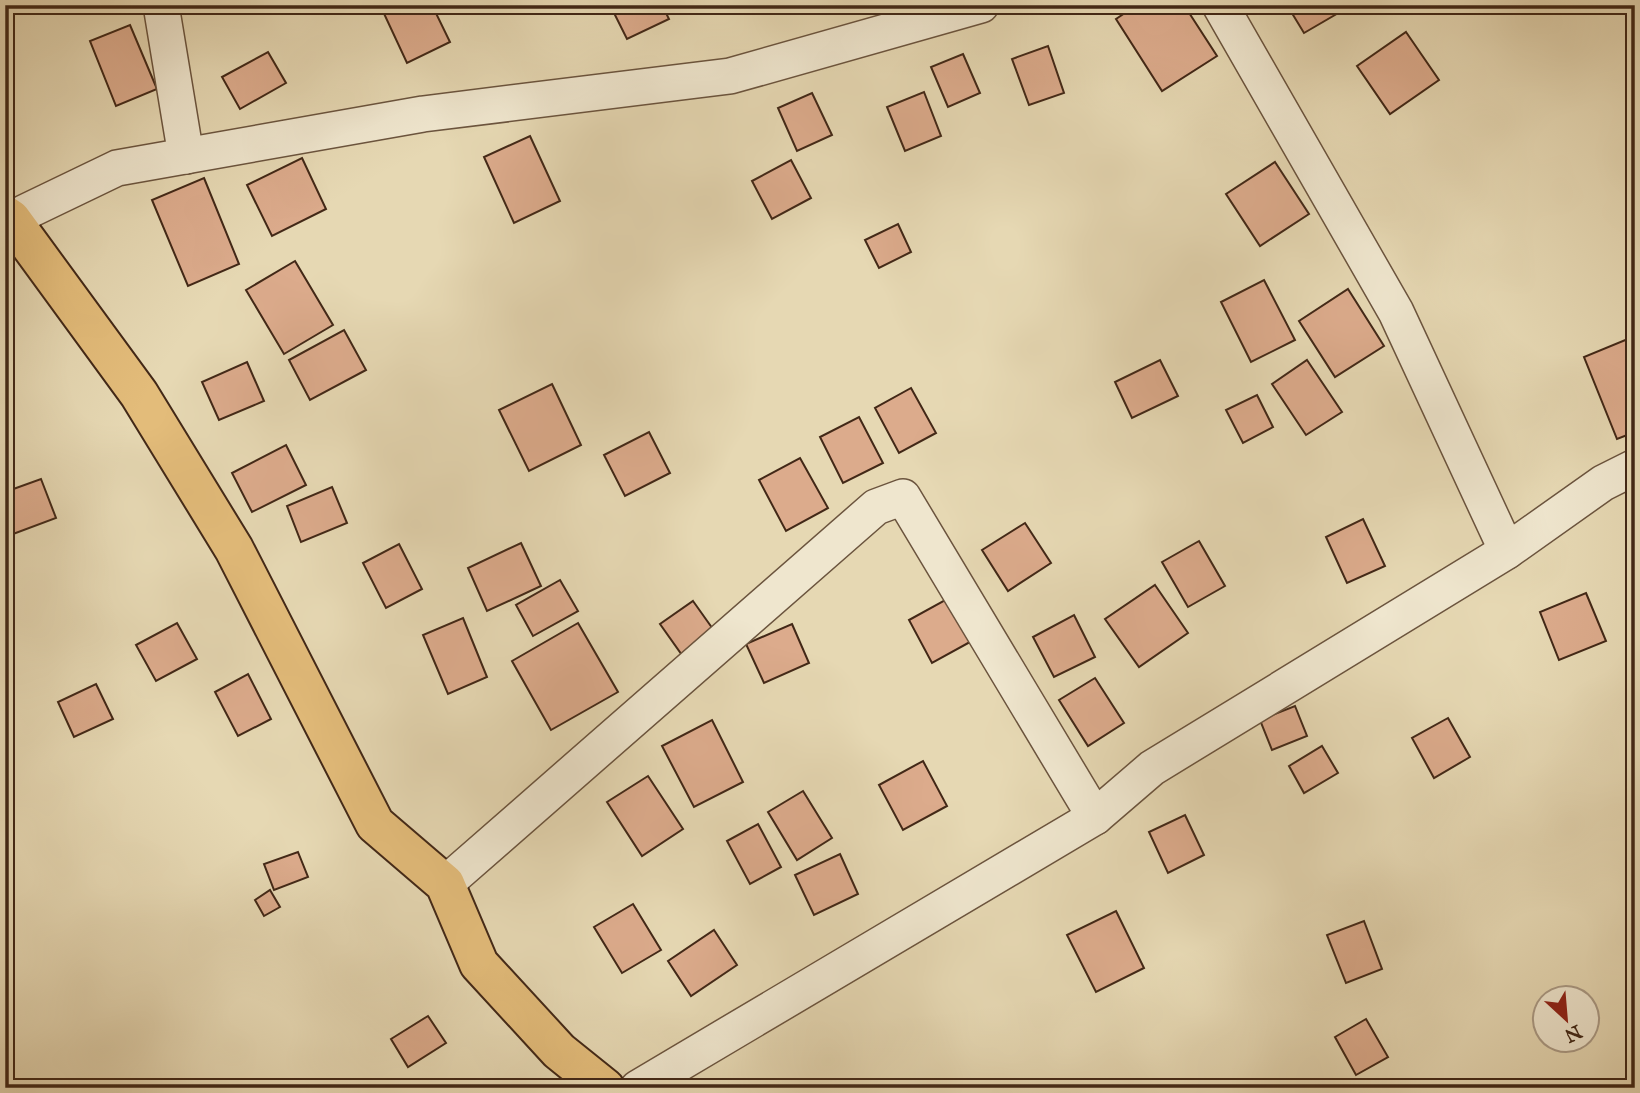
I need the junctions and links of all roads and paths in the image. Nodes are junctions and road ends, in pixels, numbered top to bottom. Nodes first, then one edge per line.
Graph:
1 (161, 5) edge
2 (981, 5) edge
3 (1220, 5) edge
4 (186, 156) junction
5 (8, 217) edge
6 (1635, 467) edge
7 (1507, 551) junction
8 (1095, 817) junction
9 (446, 884) junction
10 (605, 1088) edge
11 (638, 1088) edge

1 - 4 street
2 - 4 street
3 - 7 street
4 - 5 street
5 - 9 main road
6 - 7 street
7 - 8 street
8 - 9 street
8 - 11 street
9 - 10 main road

